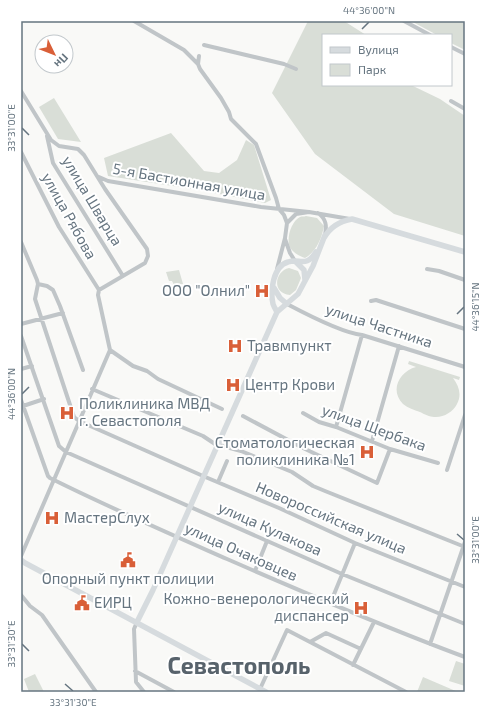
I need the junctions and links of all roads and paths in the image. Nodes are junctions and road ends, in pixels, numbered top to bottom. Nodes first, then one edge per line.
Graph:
1 (134, 21) edge
2 (404, 21) edge
3 (428, 34) edge
4 (204, 45) dead end
5 (452, 48) edge
6 (465, 54) edge
7 (199, 56) dead end
8 (198, 64) junction
9 (296, 69) dead end
10 (21, 92) edge
11 (451, 101) dead end
12 (465, 109) edge
13 (47, 135) junction
14 (21, 152) edge
15 (97, 176) junction
16 (108, 181) junction
17 (105, 189) junction
18 (279, 209) junction
19 (309, 212) junction
20 (317, 213) junction
21 (352, 219) junction
22 (287, 223) junction
23 (326, 234) junction
24 (285, 238) junction
25 (21, 242) edge
26 (465, 252) edge
27 (296, 262) junction
28 (427, 269) dead end
29 (276, 273) junction
30 (124, 276) junction
31 (465, 280) edge
32 (304, 282) junction
33 (38, 284) junction
34 (273, 286) junction
35 (98, 290) junction
36 (371, 301) dead end
37 (287, 304) junction
38 (277, 312) junction
39 (63, 313) junction
40 (42, 320) junction
41 (21, 324) edge
42 (465, 329) edge
43 (362, 335) junction
44 (21, 336) edge
45 (399, 346) junction
46 (110, 350) junction
47 (32, 366) junction
48 (465, 367) edge
49 (21, 370) edge
50 (83, 370) dead end
51 (92, 389) junction
52 (44, 399) junction
53 (21, 400) edge
54 (23, 406) junction
55 (222, 409) dead end
56 (303, 413) dead end
57 (465, 415) edge
58 (243, 416) dead end
59 (79, 421) junction
60 (336, 427) junction
61 (372, 441) junction
62 (218, 444) junction
63 (390, 449) junction
64 (66, 452) junction
65 (227, 461) dead end
66 (438, 464) dead end
67 (447, 470) dead end
68 (203, 476) junction
69 (54, 480) junction
70 (218, 482) junction
71 (190, 507) junction
72 (177, 537) junction
73 (267, 541) junction
74 (465, 542) edge
75 (355, 543) junction
76 (464, 547) edge
77 (21, 556) edge
78 (22, 562) edge
79 (255, 571) junction
80 (342, 574) junction
81 (452, 582) junction
82 (465, 587) edge
83 (21, 594) edge
84 (330, 604) junction
85 (441, 614) junction
86 (137, 622) junction
87 (374, 622) junction
88 (465, 624) edge
89 (310, 642) junction
90 (430, 644) junction
91 (361, 649) junction
92 (465, 657) edge
93 (353, 665) junction
94 (135, 671) junction
95 (260, 689) junction
96 (96, 692) edge
97 (144, 692) edge
98 (174, 692) edge
99 (266, 692) edge
100 (406, 692) edge

1 - 8 street
2 - 3 street
4 - 9 street
5 - 6 street
7 - 8 street
8 - 18 street
10 - 13 street
11 - 12 street
13 - 15 street
13 - 30 street, улица Шварца
14 - 35 street, улица Рябова
15 - 16 street, 5-я Бастионная улица
15 - 17 street
16 - 17 street
16 - 18 street, 5-я Бастионная улица
17 - 30 street
18 - 19 street, 5-я Бастионная улица
18 - 22 street, 5-я Бастионная улица
19 - 20 street
19 - 22 street
20 - 21 street
20 - 23 street
21 - 23 main road
21 - 26 main road
22 - 24 street
23 - 27 main road
23 - 32 main road
24 - 27 street
24 - 29 street
25 - 33 street
27 - 29 main road
27 - 32 main road
28 - 31 street
29 - 34 main road
30 - 35 street
32 - 37 main road
33 - 39 street
33 - 40 street
34 - 37 main road
34 - 38 main road
35 - 46 street
36 - 42 street
37 - 38 main road
37 - 43 street, улица Частника
38 - 62 main road
39 - 40 street
39 - 50 street
40 - 41 street
40 - 59 street
43 - 45 street, улица Частника
43 - 60 street
44 - 47 street
45 - 48 street, улица Частника
45 - 61 street
46 - 51 street
46 - 55 street
47 - 49 street
47 - 52 street
51 - 59 street
51 - 62 street
52 - 54 street
52 - 64 street
53 - 54 street
54 - 69 street
56 - 60 street, улица Щербака
57 - 67 street
58 - 63 street
59 - 64 street
59 - 68 street, Новороссийская улица
60 - 61 street, улица Щербака
61 - 63 street, улица Щербака
62 - 68 main road
62 - 76 street
63 - 66 street, улица Щербака
64 - 69 street
64 - 71 street, улица Кулакова
65 - 70 street
68 - 70 street, Новороссийская улица
68 - 71 main road
69 - 72 street, улица Очаковцев
69 - 77 street
70 - 75 street, Новороссийская улица
71 - 72 main road
71 - 73 street, улица Кулакова
72 - 79 street, улица Очаковцев
72 - 86 main road
73 - 79 street
73 - 80 street, улица Кулакова
74 - 76 street
75 - 80 street
75 - 81 street, Новороссийская улица
76 - 81 street
78 - 86 main road
79 - 84 street, улица Очаковцев
80 - 84 street
80 - 85 street, улица Кулакова
81 - 82 street, Новороссийская улица
81 - 85 street
83 - 96 street
84 - 87 street, улица Очаковцев
85 - 88 street, улица Кулакова
85 - 90 street
86 - 94 street
86 - 95 main road
87 - 90 street, улица Очаковцев
87 - 91 street
89 - 91 street
89 - 93 street
89 - 95 street
90 - 92 street, улица Очаковцев
91 - 93 street
93 - 100 street
94 - 97 street
94 - 98 street
95 - 99 main road

